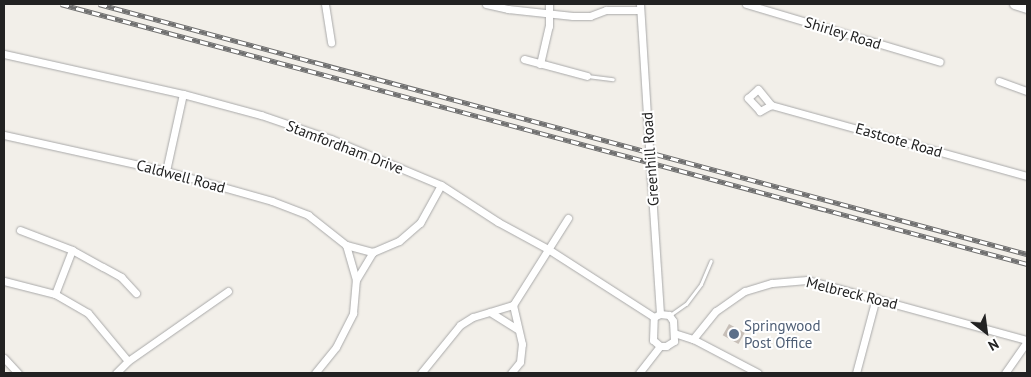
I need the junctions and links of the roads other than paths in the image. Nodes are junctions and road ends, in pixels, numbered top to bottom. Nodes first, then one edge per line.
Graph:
1 (325, 4) edge
2 (486, 4) edge
3 (549, 4) edge
4 (746, 4) edge
5 (1014, 4) edge
6 (640, 7) edge
7 (1027, 8) edge
8 (548, 13) junction
9 (331, 43) dead end
10 (4, 54) edge
11 (524, 59) dead end
12 (940, 62) dead end
13 (540, 64) junction
14 (587, 76) joint
15 (613, 80) dead end
16 (999, 81) dead end
17 (1027, 91) edge
18 (183, 94) junction
19 (771, 105) dead end
20 (4, 135) edge
21 (166, 171) junction
22 (1027, 176) edge
23 (441, 186) junction
24 (568, 218) dead end
25 (20, 230) dead end
26 (346, 245) junction
27 (548, 248) junction
28 (72, 250) junction
29 (373, 252) junction
30 (711, 261) dead end
31 (356, 280) junction
32 (4, 281) edge
33 (228, 291) dead end
34 (136, 293) dead end
35 (55, 294) junction
36 (876, 298) junction
37 (513, 305) junction
38 (490, 312) junction
39 (669, 315) junction
40 (657, 316) junction
41 (517, 328) junction
42 (674, 333) junction
43 (694, 339) junction
44 (1027, 340) edge
45 (660, 346) junction
46 (4, 358) edge
47 (128, 361) junction
48 (18, 373) edge
49 (116, 373) edge
50 (315, 373) edge
51 (421, 373) edge
52 (511, 373) edge
53 (638, 373) edge
54 (758, 373) edge
55 (856, 373) edge
56 (1005, 373) edge

1 - 9 street
2 - 8 street
3 - 8 street
4 - 12 street, Shirley Road
5 - 7 street
6 - 8 street
6 - 40 street, Greenhill Road, bridge
8 - 13 street
10 - 18 street, Stamfordham Drive
11 - 13 street
13 - 14 street
14 - 15 lane
16 - 17 street
18 - 21 street
18 - 23 street, Stamfordham Drive
19 - 22 street, Eastcote Road
20 - 21 street, Caldwell Road
21 - 26 street, Caldwell Road
23 - 27 street, Stamfordham Drive
23 - 29 street
24 - 27 street
25 - 28 street
26 - 29 street, Caldwell Road
26 - 31 street
27 - 37 street
27 - 40 street, Stamfordham Drive
28 - 34 street
28 - 35 street
29 - 31 street
30 - 39 lane
31 - 50 street
32 - 35 street
33 - 47 street
35 - 47 street
36 - 43 street, Melbreck Road
36 - 44 street, Melbreck Road
36 - 55 street
37 - 38 street
37 - 41 street
38 - 41 street
38 - 51 street
39 - 40 street
39 - 42 street
40 - 45 street, Greenhill Road
41 - 52 street
42 - 43 street
42 - 45 street
43 - 54 street
44 - 56 street
45 - 53 street
46 - 48 street
47 - 49 street

